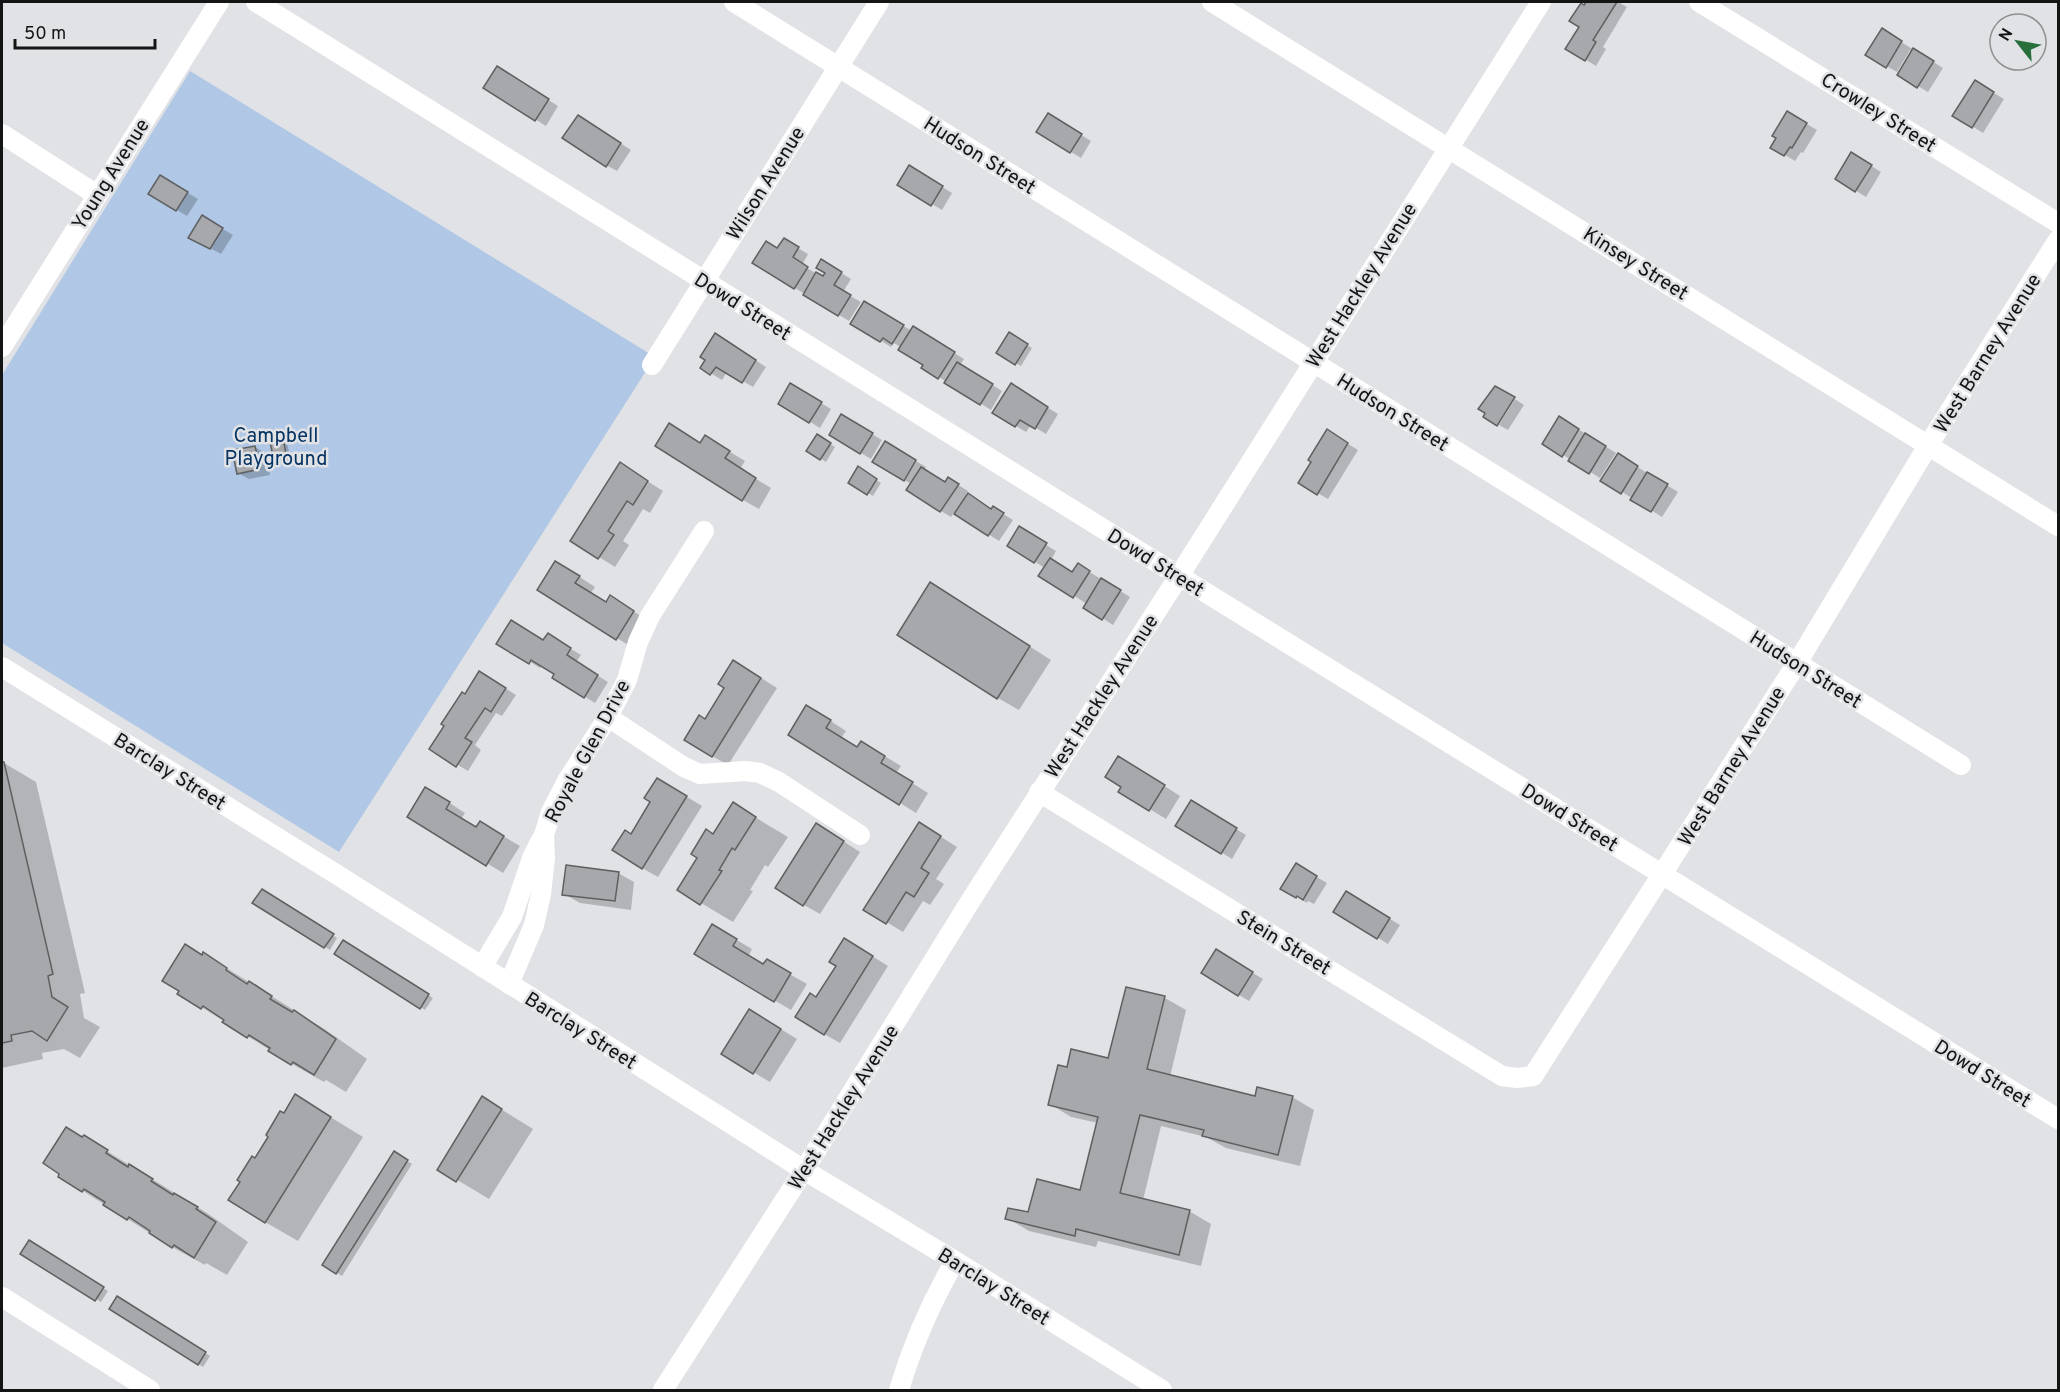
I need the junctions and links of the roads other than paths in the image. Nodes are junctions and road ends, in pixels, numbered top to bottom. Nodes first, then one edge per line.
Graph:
1 (219, 2) edge
2 (256, 2) edge
3 (734, 2) edge
4 (879, 2) edge
5 (1212, 2) edge
6 (1541, 2) edge
7 (1699, 2) edge
8 (838, 67) junction
9 (2, 135) edge
10 (1448, 147) junction
11 (97, 195) junction
12 (2058, 223) edge
13 (2058, 240) edge
14 (703, 281) junction
15 (2, 347) edge
16 (1313, 362) junction
17 (652, 365) dead end
18 (1929, 444) junction
19 (2058, 526) edge
20 (704, 531) dead end
21 (1179, 576) junction
22 (1797, 663) junction
23 (2, 667) edge
24 (608, 717) junction
25 (1961, 765) dead end
26 (1039, 792) junction
27 (544, 835) junction
28 (860, 835) dead end
29 (1663, 874) junction
30 (482, 967) junction
31 (509, 984) junction
32 (1533, 1076) joint
33 (2058, 1119) edge
34 (804, 1170) junction
35 (955, 1261) junction
36 (2, 1297) edge
37 (150, 1390) edge
38 (663, 1390) edge
39 (899, 1390) edge
40 (1162, 1390) edge

1 - 11 street, Young Avenue
2 - 14 street, Dowd Street
3 - 8 street, Hudson Street
4 - 8 street, Wilson Avenue
5 - 10 street, Kinsey Street
6 - 10 street, West Hackley Avenue
7 - 12 street, Crowley Street
8 - 14 street, Wilson Avenue
8 - 16 street, Hudson Street
9 - 11 street
10 - 16 street, West Hackley Avenue
10 - 18 street, Kinsey Street
11 - 15 street, Young Avenue
13 - 18 street, West Barney Avenue
14 - 17 street, Wilson Avenue
14 - 21 street, Dowd Street
16 - 21 street, West Hackley Avenue
16 - 22 street, Hudson Street
18 - 19 street, Kinsey Street
18 - 22 street, West Barney Avenue
20 - 24 street, Royale Glen Drive
21 - 26 street, West Hackley Avenue
21 - 29 street, Dowd Street
22 - 25 street, Hudson Street
22 - 29 street, West Barney Avenue
23 - 30 street, Barclay Street
24 - 27 street, Royale Glen Drive
24 - 28 street
26 - 32 street, Stein Street
26 - 34 street, West Hackley Avenue
27 - 30 street
27 - 31 street, Royale Glen Drive
29 - 32 street, West Barney Avenue
29 - 33 street, Dowd Street
30 - 31 street, Barclay Street
31 - 34 street, Barclay Street
34 - 35 street, Barclay Street
34 - 38 street, West Hackley Avenue
35 - 39 street
35 - 40 street, Barclay Street
36 - 37 street

